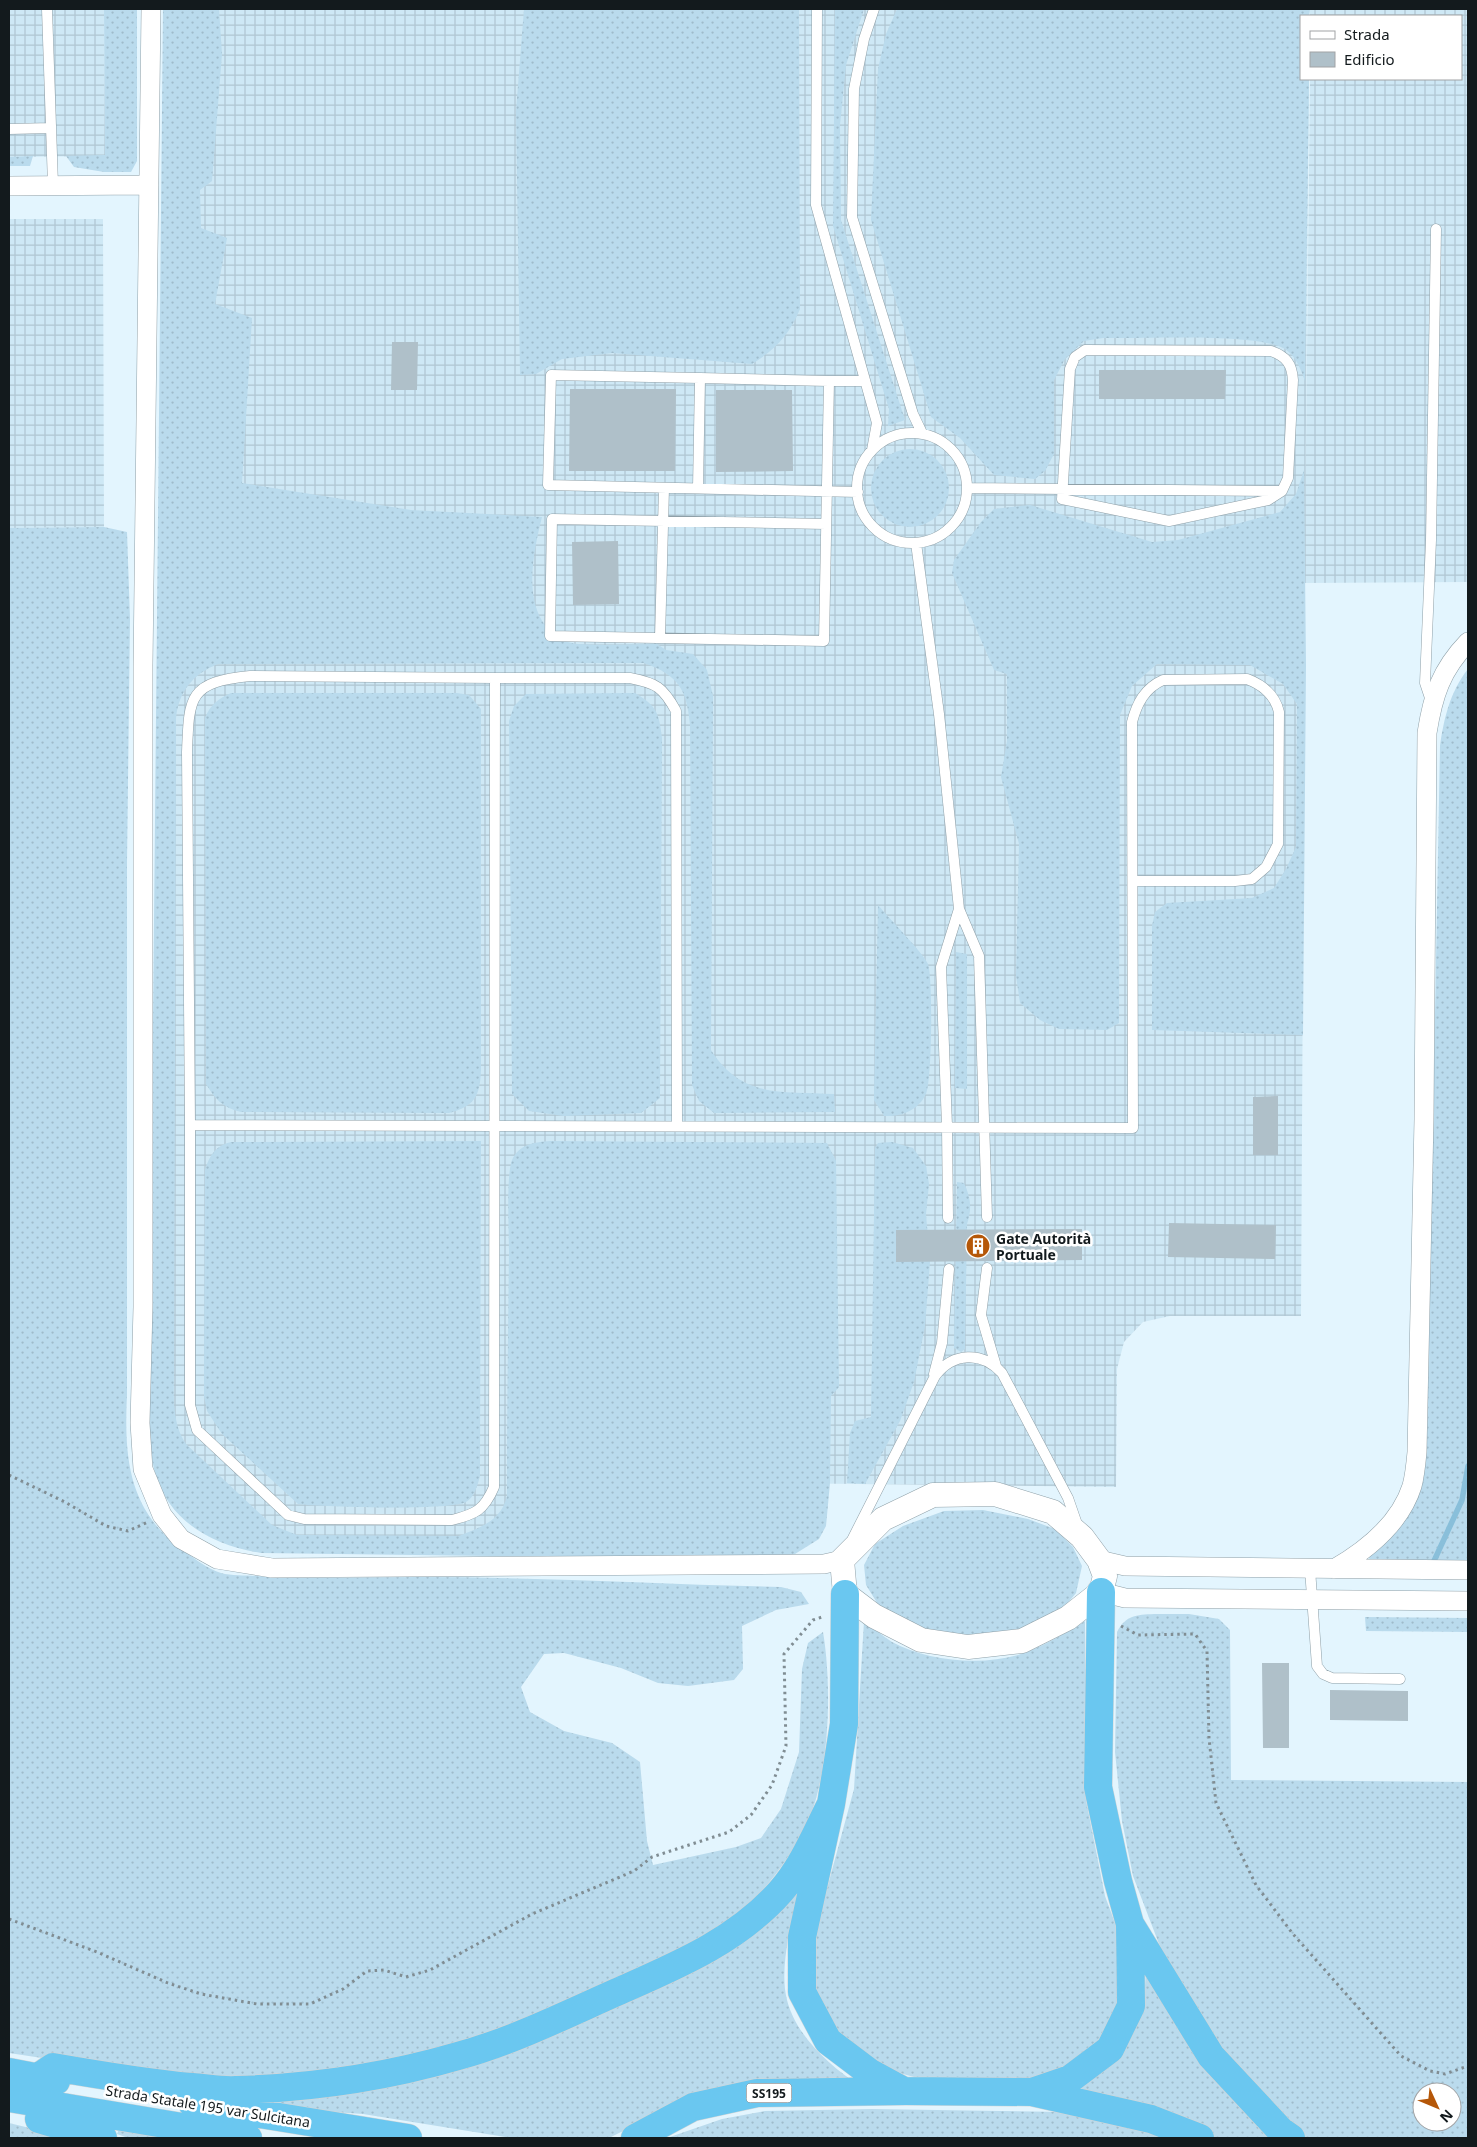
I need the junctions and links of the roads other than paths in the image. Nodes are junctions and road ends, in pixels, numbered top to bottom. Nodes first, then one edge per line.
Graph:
1 (47, 9) edge
2 (150, 9) edge
3 (817, 9) edge
4 (874, 9) edge
5 (51, 128) junction
6 (9, 129) edge
7 (53, 185) junction
8 (149, 185) junction
9 (9, 186) edge
10 (1436, 229) dead end
11 (700, 378) junction
12 (829, 380) junction
13 (866, 381) junction
14 (922, 433) junction
15 (872, 450) junction
16 (664, 488) junction
17 (698, 488) junction
18 (968, 488) junction
19 (1063, 488) junction
20 (1282, 491) junction
21 (827, 492) junction
22 (858, 492) junction
23 (663, 521) junction
24 (826, 524) junction
25 (916, 543) junction
26 (660, 638) junction
27 (1468, 642) edge
28 (495, 678) junction
29 (1432, 702) junction
30 (1133, 881) junction
31 (958, 909) junction
32 (190, 1125) junction
33 (493, 1126) junction
34 (676, 1126) junction
35 (947, 1126) junction
36 (984, 1127) junction
37 (987, 1217) dead end
38 (948, 1218) dead end
39 (987, 1268) dead end
40 (949, 1269) dead end
41 (996, 1366) junction
42 (932, 1384) junction
43 (1082, 1537) junction
44 (842, 1560) junction
45 (1099, 1560) junction
46 (1310, 1569) junction
47 (1334, 1569) junction
48 (1468, 1570) edge
49 (1312, 1598) junction
50 (1468, 1601) edge
51 (844, 1602) junction
52 (1101, 1603) junction
53 (1400, 1679) dead end
54 (832, 1804) junction
55 (1130, 1924) junction
56 (9, 2072) edge
57 (37, 2078) junction
58 (906, 2092) junction
59 (1032, 2092) junction
60 (9, 2098) edge
61 (9, 2111) edge
62 (638, 2136) edge
63 (103, 2138) edge
64 (248, 2138) edge
65 (408, 2138) edge
66 (1200, 2138) edge
67 (1291, 2138) edge

1 - 5 lane
2 - 8 street
3 - 13 lane
4 - 14 lane
5 - 6 lane
5 - 7 lane
7 - 8 street
7 - 9 street
8 - 44 street
10 - 29 lane
11 - 12 lane
11 - 16 lane
11 - 17 lane
12 - 13 lane
12 - 21 lane
13 - 15 lane
14 - 15 lane
14 - 18 lane
15 - 22 lane
16 - 17 lane
16 - 23 lane
17 - 21 lane
18 - 19 lane
18 - 25 lane
19 - 20 lane
19 - 20 lane
19 - 20 lane
21 - 22 lane
21 - 24 lane
22 - 25 lane
23 - 24 lane
23 - 26 lane
23 - 26 lane
24 - 26 lane
25 - 31 lane
27 - 29 street
28 - 32 lane
28 - 33 lane
28 - 34 lane
29 - 47 street
30 - 30 lane
30 - 36 lane
31 - 35 lane
31 - 36 lane
32 - 33 lane
32 - 33 lane
33 - 34 lane
34 - 35 lane
35 - 36 lane
35 - 38 lane
36 - 37 lane
39 - 41 lane
40 - 42 lane
41 - 42 lane
41 - 43 lane
42 - 44 lane
43 - 44 street
43 - 45 street
44 - 51 street
45 - 46 street
45 - 52 street
46 - 47 street
46 - 49 lane
47 - 48 street
49 - 50 street
49 - 52 street
49 - 53 lane
51 - 52 street
51 - 54 highway
52 - 55 highway
54 - 57 highway
54 - 58 highway
55 - 59 highway
55 - 67 highway
56 - 57 highway, Strada Statale 195 var Sulcitana
57 - 65 highway, Strada Statale 195 var Sulcitana
58 - 59 highway
58 - 62 highway, SS195
59 - 66 highway
60 - 64 highway, Strada Statale 195 var Sulcitana
61 - 63 highway

